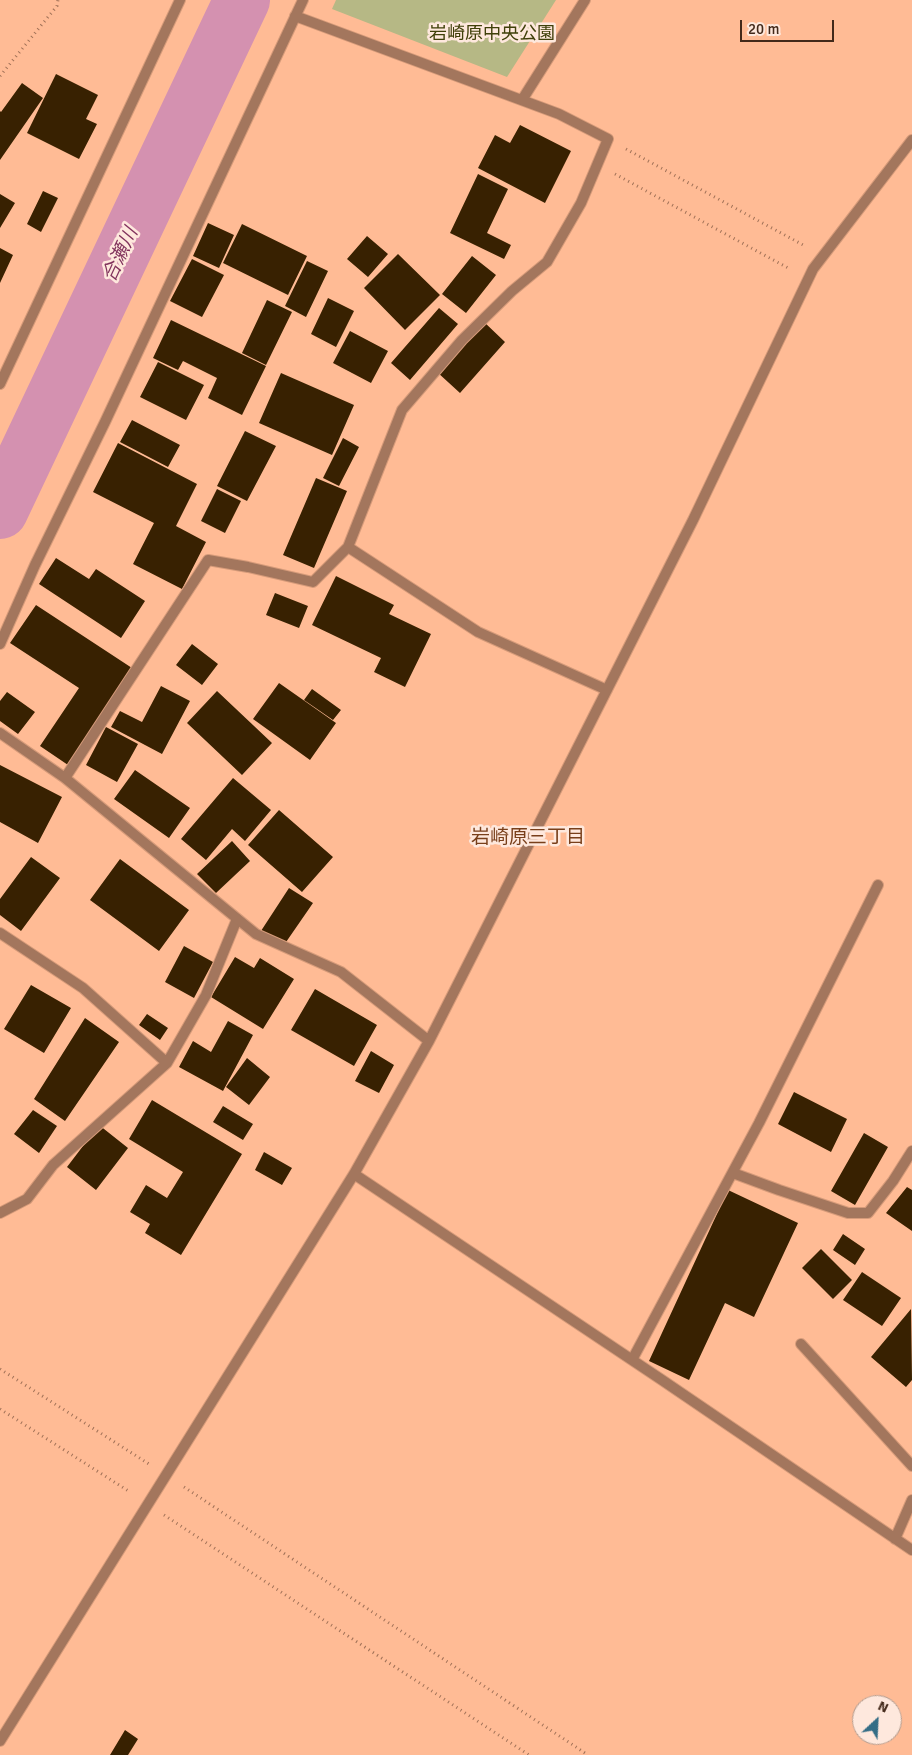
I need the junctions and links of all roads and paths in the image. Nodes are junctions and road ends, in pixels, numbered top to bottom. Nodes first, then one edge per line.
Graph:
1 (58, 0) edge
2 (180, 0) edge
3 (303, 0) edge
4 (585, 0) edge
5 (295, 16) junction
6 (0, 76) edge
7 (522, 100) junction
8 (608, 139) junction
9 (912, 140) edge
10 (597, 164) junction
11 (823, 256) junction
12 (808, 279) junction
13 (0, 384) edge
14 (348, 547) junction
15 (0, 644) edge
16 (607, 690) junction
17 (0, 732) edge
18 (65, 778) junction
19 (878, 885) dead end
20 (237, 919) junction
21 (0, 933) edge
22 (429, 1041) junction
23 (167, 1063) junction
24 (912, 1151) edge
25 (733, 1173) junction
26 (354, 1174) junction
27 (0, 1213) edge
28 (801, 1344) dead end
29 (632, 1360) junction
30 (0, 1369) edge
31 (0, 1409) edge
32 (912, 1466) edge
33 (167, 1475) junction
34 (912, 1500) edge
35 (149, 1504) junction
36 (895, 1539) junction
37 (912, 1550) edge
38 (0, 1742) edge
39 (528, 1755) edge
40 (588, 1755) edge

1 - 6 path
2 - 13 street
3 - 5 street
4 - 7 street
5 - 7 street
5 - 15 street
7 - 8 street
8 - 10 street
8 - 11 path
9 - 11 street
10 - 12 path
10 - 14 street
11 - 12 street
12 - 16 street
14 - 16 street
14 - 18 street
16 - 22 street
17 - 18 street
18 - 20 street
19 - 25 street
20 - 22 street
20 - 23 street
21 - 23 street
22 - 26 street
23 - 27 street
24 - 25 street
25 - 29 street
26 - 29 street
26 - 33 street
28 - 32 street
29 - 36 street
30 - 33 path
31 - 35 path
33 - 35 street
33 - 40 path
34 - 36 street
35 - 38 street
35 - 39 path
36 - 37 street

